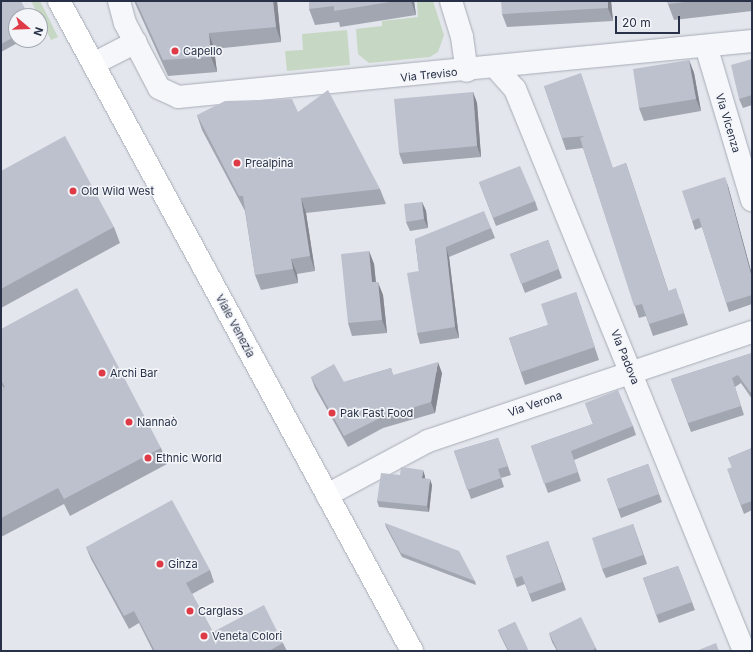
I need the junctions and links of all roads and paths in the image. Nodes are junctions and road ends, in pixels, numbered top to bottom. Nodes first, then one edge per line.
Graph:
1 (60, 1) edge
2 (119, 1) edge
3 (451, 1) edge
4 (752, 41) edge
5 (136, 42) junction
6 (706, 46) junction
7 (94, 64) junction
8 (496, 68) junction
9 (467, 71) junction
10 (752, 200) edge
11 (752, 332) edge
12 (630, 371) junction
13 (326, 495) junction
14 (412, 651) edge
15 (744, 651) edge

1 - 7 main road, Viale Venezia
2 - 5 street, Via Treviso
3 - 9 street
4 - 6 street, Via Treviso
5 - 7 street
5 - 9 street, Via Treviso
6 - 8 street, Via Treviso
6 - 10 street, Via Vicenza
7 - 13 main road, Viale Venezia
8 - 9 street, Via Treviso
8 - 12 street, Via Padova
11 - 12 street, Via Verona
12 - 13 street, Via Verona
12 - 15 street, Via Padova
13 - 14 main road, Viale Venezia

